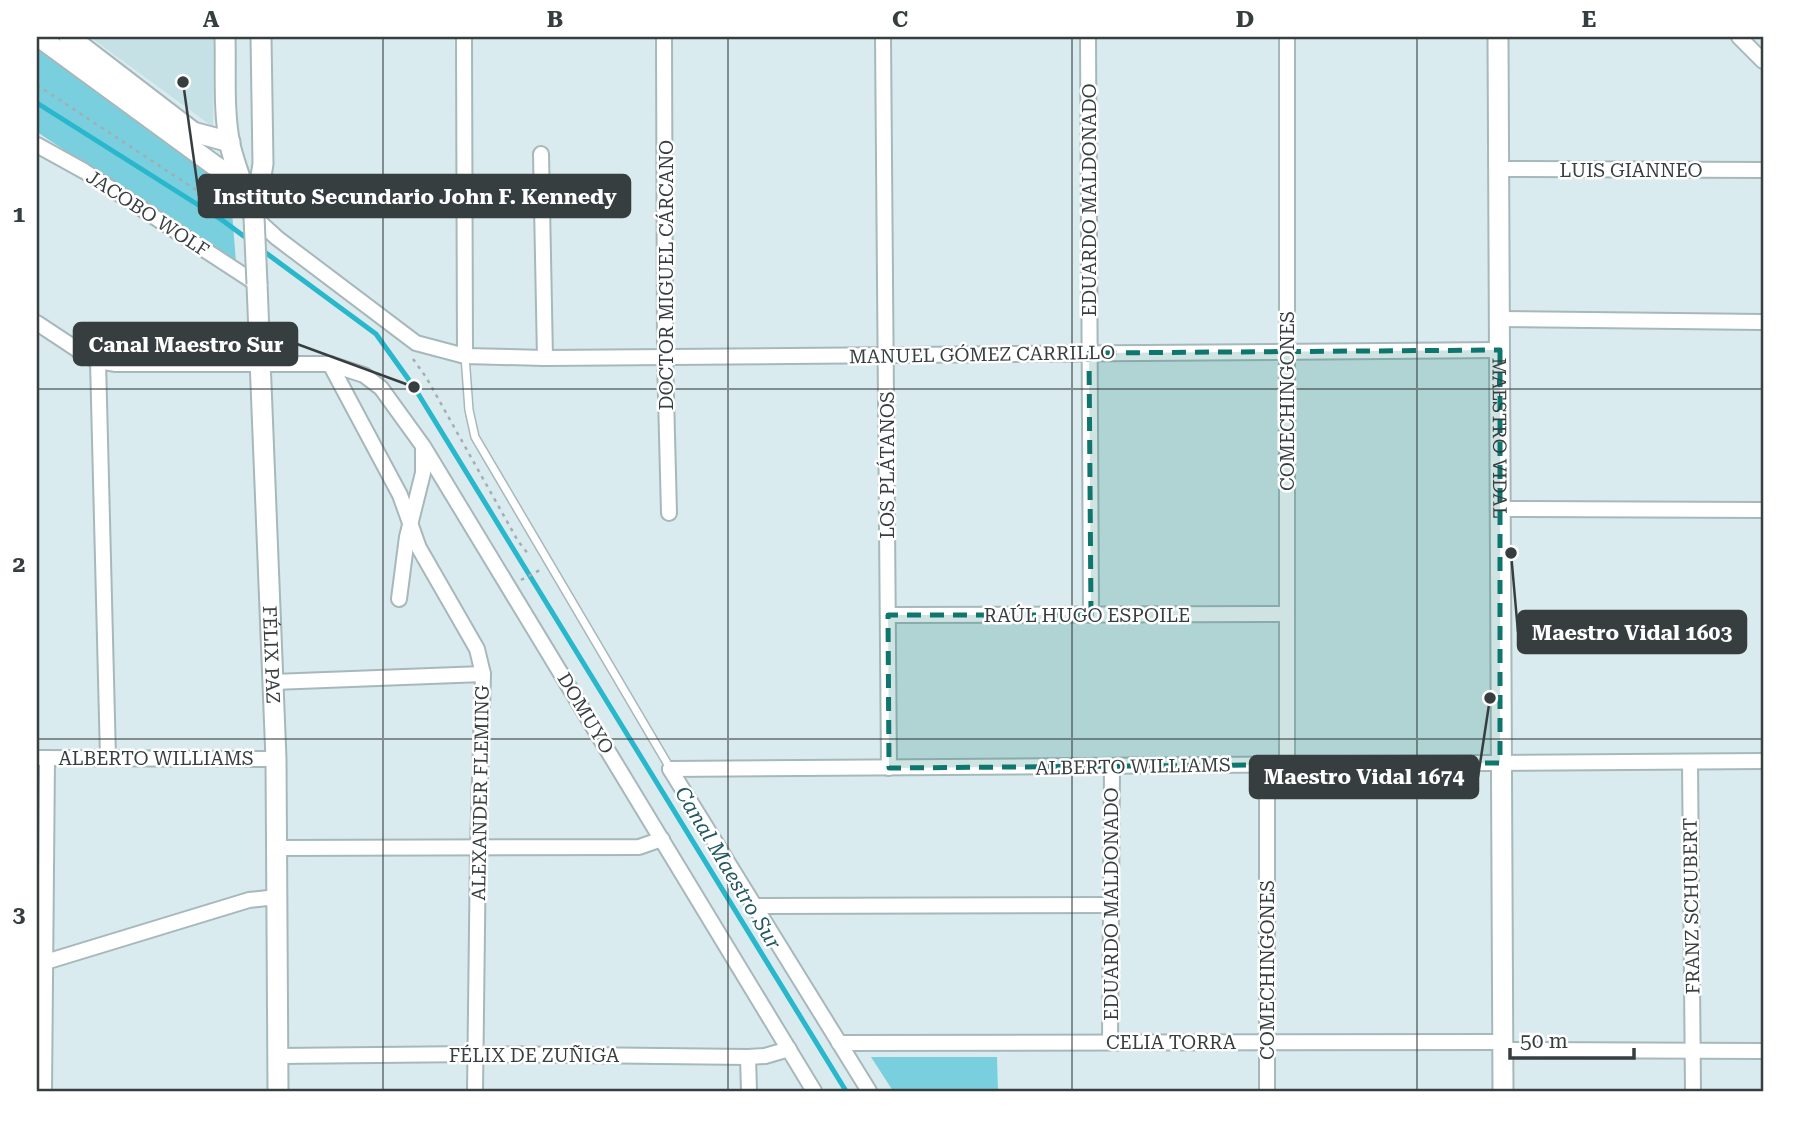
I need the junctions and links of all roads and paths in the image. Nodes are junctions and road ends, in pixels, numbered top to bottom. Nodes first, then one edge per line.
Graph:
1 (40, 37) edge
2 (225, 37) edge
3 (261, 37) edge
4 (464, 37) edge
5 (664, 37) edge
6 (883, 37) edge
7 (1088, 37) edge
8 (1287, 37) edge
9 (1498, 37) edge
10 (1739, 37) edge
11 (66, 42) edge
12 (1763, 61) edge
13 (230, 142) junction
14 (37, 145) edge
15 (541, 154) dead end
16 (1499, 169) junction
17 (237, 170) junction
18 (1763, 170) edge
19 (254, 217) junction
20 (257, 284) junction
21 (1499, 319) junction
22 (37, 323) edge
23 (1763, 323) edge
24 (1500, 350) junction
25 (1287, 351) junction
26 (1089, 354) junction
27 (886, 355) junction
28 (465, 356) junction
29 (666, 357) junction
30 (545, 358) junction
31 (98, 361) junction
32 (260, 365) junction
33 (330, 365) junction
34 (423, 446) junction
35 (1500, 509) junction
36 (1763, 510) edge
37 (669, 513) dead end
38 (410, 526) junction
39 (537, 572) dead end
40 (523, 579) dead end
41 (399, 599) dead end
42 (1286, 614) junction
43 (888, 615) junction
44 (1091, 615) junction
45 (483, 674) junction
46 (273, 682) junction
47 (42, 758) edge
48 (108, 758) junction
49 (276, 759) junction
50 (1763, 761) edge
51 (1690, 762) junction
52 (1500, 763) junction
53 (1267, 764) junction
54 (1287, 765) junction
55 (1112, 766) junction
56 (889, 768) junction
57 (670, 769) junction
58 (662, 839) junction
59 (277, 848) junction
60 (478, 848) junction
61 (276, 897) junction
62 (1110, 905) junction
63 (755, 906) junction
64 (41, 963) edge
65 (1110, 1042) junction
66 (1267, 1042) junction
67 (839, 1043) junction
68 (1503, 1046) junction
69 (789, 1049) junction
70 (1693, 1051) junction
71 (1763, 1051) edge
72 (475, 1054) junction
73 (278, 1055) junction
74 (748, 1057) junction
75 (44, 1091) edge
76 (278, 1091) edge
77 (475, 1091) edge
78 (748, 1091) edge
79 (814, 1091) edge
80 (869, 1091) edge
81 (1267, 1091) edge
82 (1503, 1091) edge
83 (1693, 1091) edge

1 - 11 main road
2 - 13 main road, FÉLIX PAZ
3 - 19 main road, FÉLIX PAZ
4 - 28 street
5 - 29 street, DOCTOR MIGUEL CÁRCANO
6 - 27 street, LOS PLÁTANOS
7 - 26 street, EDUARDO MALDONADO
8 - 25 street, COMECHINGONES
9 - 16 main road, MAESTRO VIDAL
10 - 12 street
11 - 13 main road
11 - 17 main road
13 - 17 main road, FÉLIX PAZ
14 - 20 street, JACOBO WOLF
15 - 30 street
16 - 18 street, LUIS GIANNEO
16 - 21 main road, MAESTRO VIDAL
17 - 19 main road, FÉLIX PAZ
19 - 20 main road, FÉLIX PAZ, bridge
19 - 28 street, MANUEL GÓMEZ CARRILLO
20 - 32 main road, FÉLIX PAZ
21 - 23 street
21 - 24 main road, MAESTRO VIDAL
22 - 31 street
24 - 25 street, MANUEL GÓMEZ CARRILLO
24 - 35 main road, MAESTRO VIDAL
25 - 26 street, MANUEL GÓMEZ CARRILLO
25 - 42 street, COMECHINGONES
26 - 27 street, MANUEL GÓMEZ CARRILLO
26 - 44 street, EDUARDO MALDONADO
27 - 29 street, MANUEL GÓMEZ CARRILLO
27 - 43 street, LOS PLÁTANOS
28 - 30 street, MANUEL GÓMEZ CARRILLO
28 - 57 lane
29 - 30 street, MANUEL GÓMEZ CARRILLO
29 - 37 street, DOCTOR MIGUEL CÁRCANO
31 - 32 street, DOMUYO
31 - 48 street
32 - 33 street, DOMUYO
32 - 46 main road, FÉLIX PAZ
33 - 34 street, DOMUYO
33 - 38 street, ALEXANDER FLEMING
34 - 38 street
34 - 58 street, DOMUYO
35 - 36 street
35 - 52 main road, MAESTRO VIDAL
38 - 41 street
38 - 45 street, ALEXANDER FLEMING
39 - 40 path
42 - 44 street, RAÚL HUGO ESPOILE
42 - 54 street, COMECHINGONES
43 - 44 street, RAÚL HUGO ESPOILE
43 - 56 street, LOS PLÁTANOS
45 - 46 street
45 - 60 street, ALEXANDER FLEMING
46 - 49 main road, FÉLIX PAZ
47 - 48 street, ALBERTO WILLIAMS
47 - 64 street
48 - 49 street, ALBERTO WILLIAMS
49 - 59 main road, FÉLIX PAZ
50 - 51 street, ALBERTO WILLIAMS
51 - 52 street, ALBERTO WILLIAMS
51 - 70 street, FRANZ SCHUBERT
52 - 54 street, ALBERTO WILLIAMS
52 - 68 main road, MAESTRO VIDAL
53 - 54 street, ALBERTO WILLIAMS
53 - 55 street, ALBERTO WILLIAMS
53 - 66 street, COMECHINGONES
55 - 56 street, ALBERTO WILLIAMS
55 - 62 street, EDUARDO MALDONADO
56 - 57 street, ALBERTO WILLIAMS
57 - 63 street
58 - 60 street
58 - 69 street, DOMUYO
59 - 60 street
59 - 61 main road, FÉLIX PAZ
60 - 72 street, ALEXANDER FLEMING
61 - 64 street
61 - 73 main road, FÉLIX PAZ
62 - 63 street
62 - 65 street, EDUARDO MALDONADO
63 - 67 street
64 - 75 street
65 - 66 street, CELIA TORRA
65 - 67 street, CELIA TORRA
66 - 68 street, CELIA TORRA
66 - 81 street, COMECHINGONES
67 - 80 street
68 - 70 street, CELIA TORRA
68 - 82 main road, MAESTRO VIDAL
69 - 74 street, FÉLIX DE ZUÑIGA
69 - 79 street, DOMUYO
70 - 71 street, CELIA TORRA
70 - 83 street, FRANZ SCHUBERT
72 - 73 street, FÉLIX DE ZUÑIGA
72 - 74 street, FÉLIX DE ZUÑIGA
72 - 77 street, ALEXANDER FLEMING
73 - 76 main road, FÉLIX PAZ
74 - 78 street

